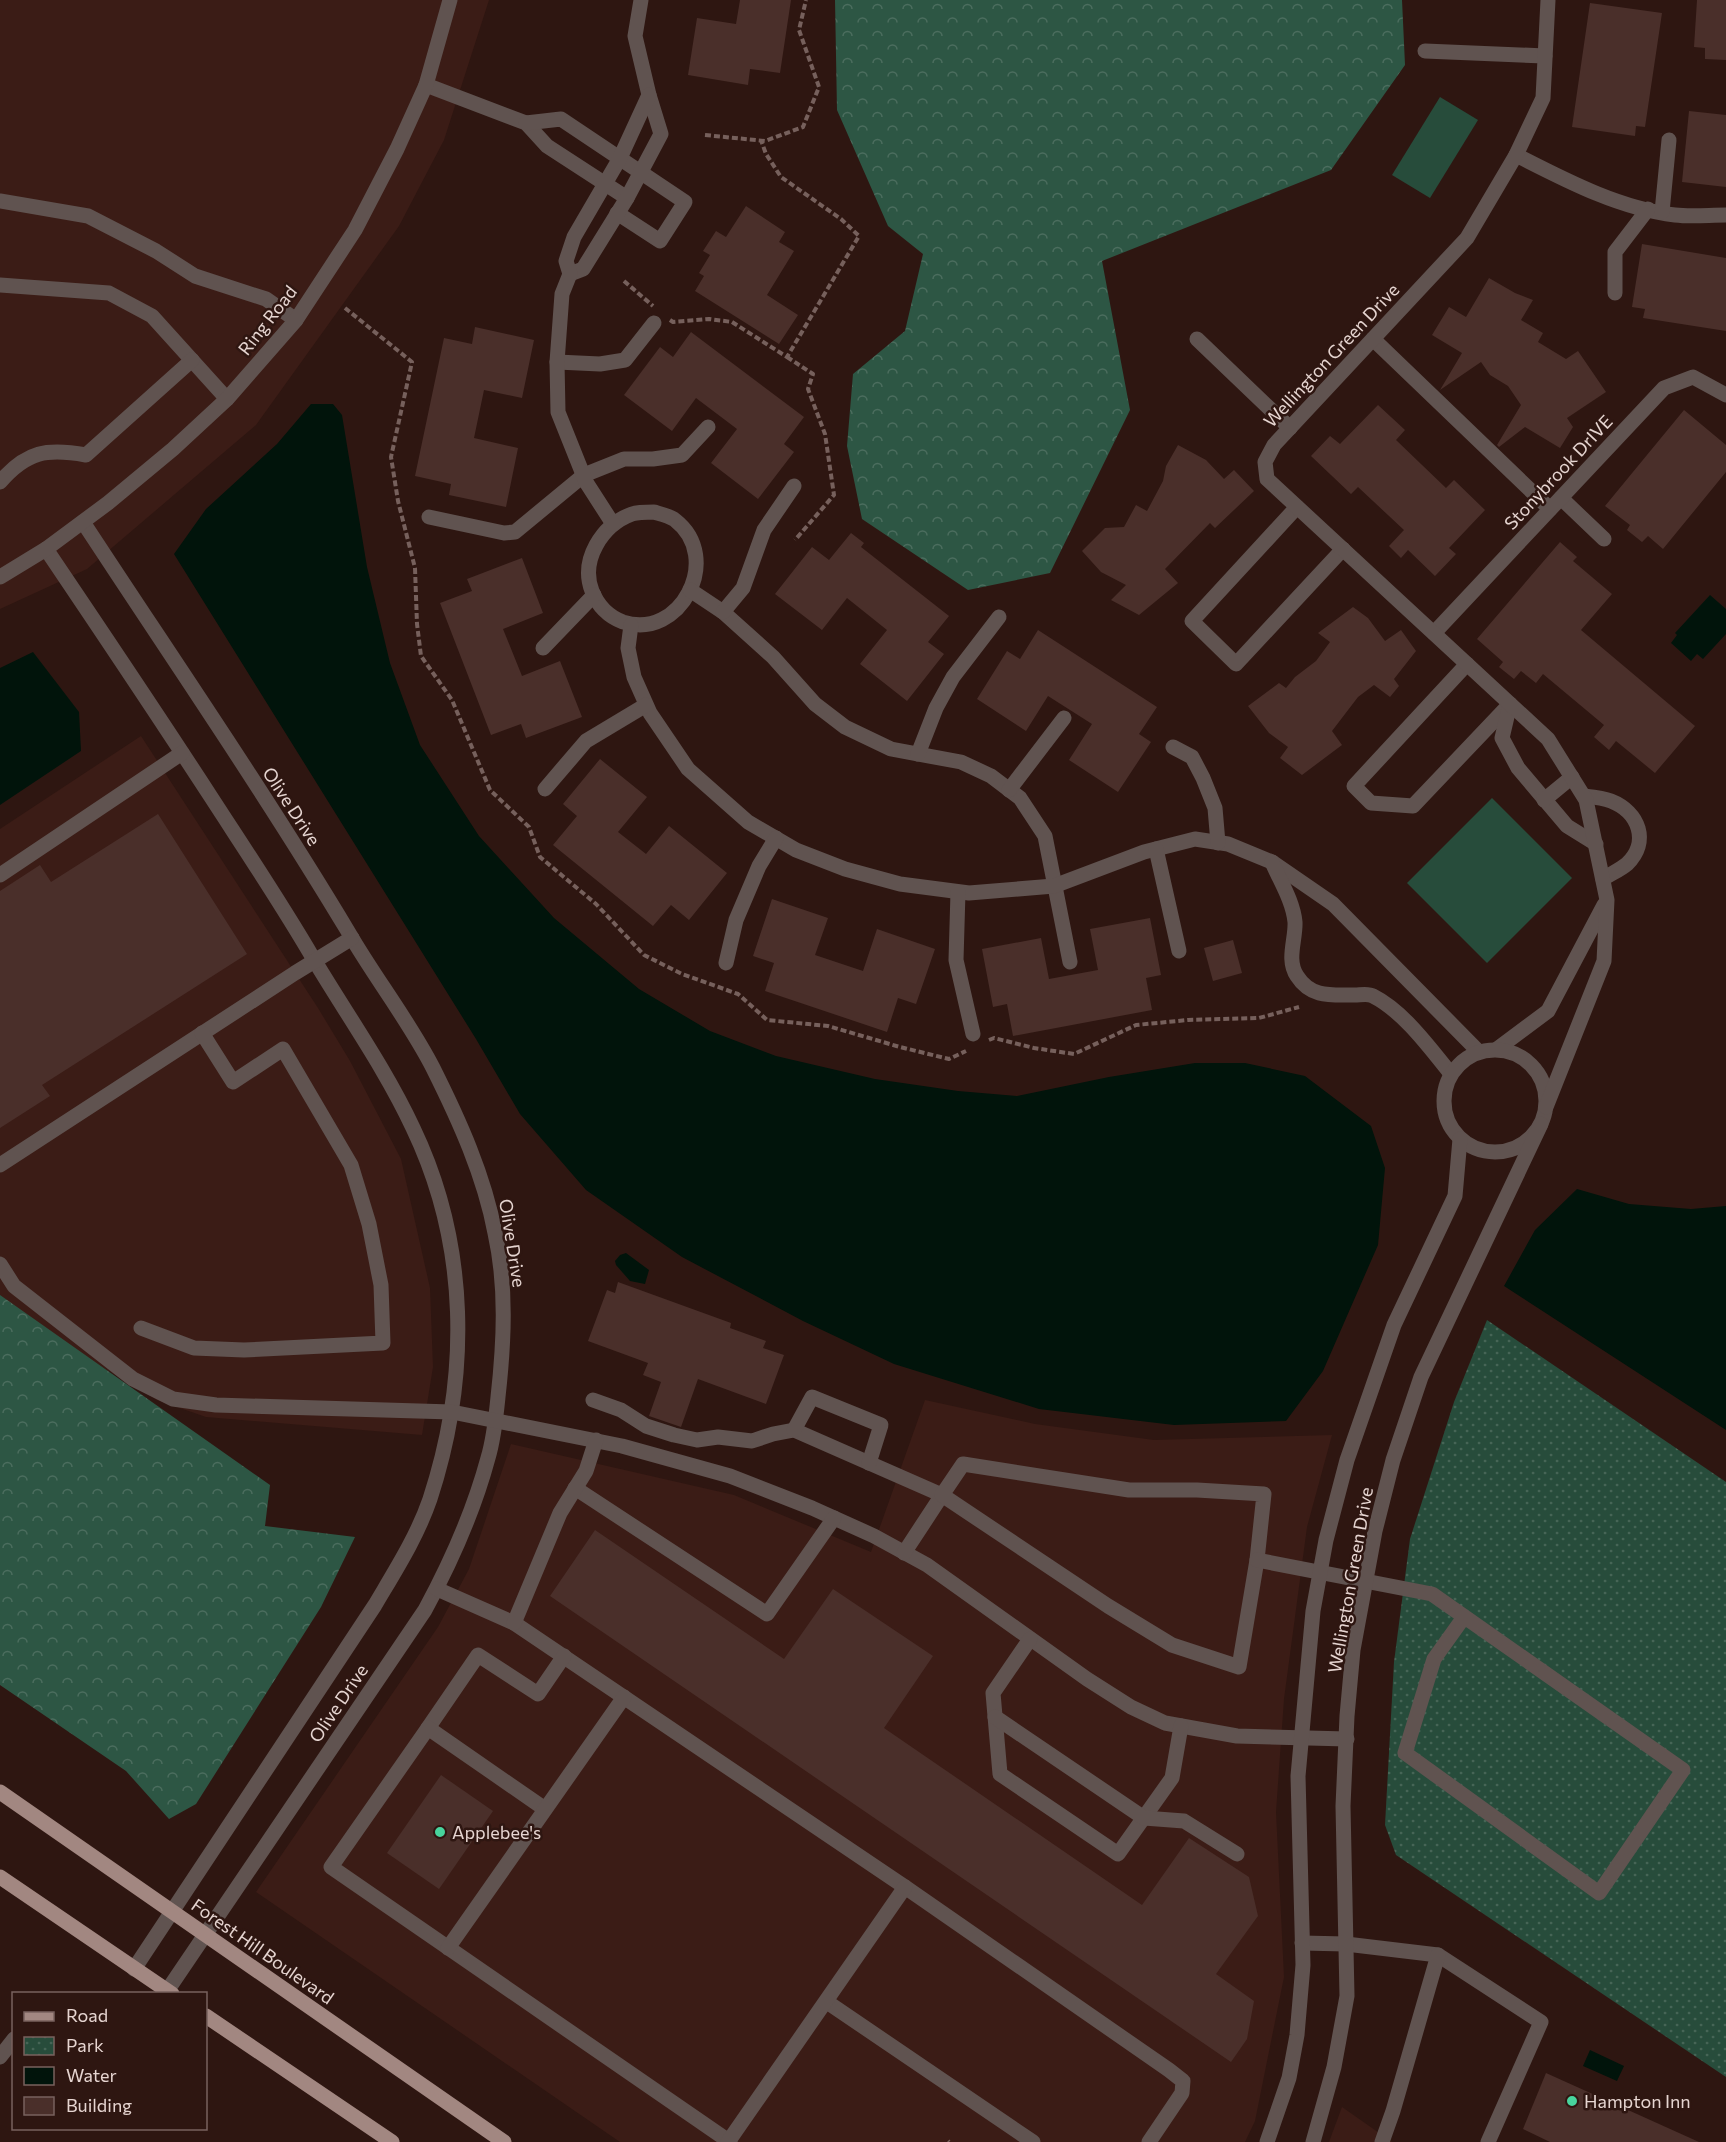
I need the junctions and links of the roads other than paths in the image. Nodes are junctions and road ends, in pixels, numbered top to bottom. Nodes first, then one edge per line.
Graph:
1 (450, 0) edge
2 (641, 0) edge
3 (1548, 0) edge
4 (1425, 51) dead end
5 (1545, 56) junction
6 (426, 85) junction
7 (649, 95) junction
8 (526, 123) junction
9 (1669, 140) dead end
10 (1516, 155) junction
11 (620, 158) junction
12 (641, 172) junction
13 (606, 184) junction
14 (627, 198) junction
15 (0, 201) edge
16 (1655, 211) junction
17 (617, 213) junction
18 (1726, 215) edge
19 (570, 274) junction
20 (0, 285) edge
21 (1615, 293) dead end
22 (658, 315) road end
23 (296, 320) junction
24 (1197, 339) dead end
25 (1373, 339) junction
26 (192, 360) junction
27 (557, 362) junction
28 (1726, 395) edge
29 (227, 399) junction
30 (708, 427) dead end
31 (1290, 428) junction
32 (584, 475) junction
33 (0, 482) edge
34 (794, 486) dead end
35 (1555, 503) junction
36 (1297, 507) junction
37 (429, 517) dead end
38 (83, 522) junction
39 (614, 524) junction
40 (1604, 539) dead end
41 (46, 549) junction
42 (1343, 549) junction
43 (0, 577) edge
44 (690, 590) junction
45 (594, 595) junction
46 (723, 612) junction
47 (999, 617) dead end
48 (632, 625) junction
49 (1434, 633) junction
50 (543, 648) dead end
51 (1467, 664) junction
52 (1510, 704) junction
53 (646, 705) junction
54 (1064, 718) dead end
55 (1173, 747) dead end
56 (182, 753) junction
57 (918, 754) junction
58 (1572, 777) junction
59 (544, 789) dead end
60 (1009, 790) junction
61 (1584, 796) junction
62 (1544, 800) junction
63 (776, 838) junction
64 (1218, 843) junction
65 (1596, 844) junction
66 (1156, 849) junction
67 (1272, 862) junction
68 (0, 875) edge
69 (1603, 879) junction
70 (1054, 886) junction
71 (958, 892) junction
72 (1607, 900) junction
73 (352, 938) junction
74 (1179, 951) dead end
75 (315, 960) junction
76 (1070, 962) dead end
77 (726, 963) dead end
78 (202, 1033) junction
79 (979, 1038) road end
80 (1497, 1050) junction
81 (1479, 1052) junction
82 (1451, 1074) junction
83 (1546, 1107) junction
84 (1541, 1124) junction
85 (1460, 1139) junction
86 (0, 1165) edge
87 (0, 1264) edge
88 (141, 1328) dead end
89 (593, 1400) dead end
90 (452, 1412) junction
91 (495, 1420) junction
92 (794, 1430) junction
93 (596, 1440) junction
94 (869, 1463) junction
95 (576, 1488) junction
96 (942, 1495) junction
97 (834, 1518) junction
98 (904, 1553) junction
99 (1257, 1560) junction
100 (1320, 1573) junction
101 (1366, 1581) junction
102 (437, 1589) junction
103 (1464, 1617) junction
104 (514, 1623) junction
105 (1030, 1639) junction
106 (564, 1656) junction
107 (624, 1697) junction
108 (995, 1717) junction
109 (1181, 1726) junction
110 (428, 1728) junction
111 (1301, 1738) junction
112 (1347, 1739) junction
113 (0, 1792) edge
114 (545, 1809) junction
115 (1144, 1818) junction
116 (1237, 1854) dead end
117 (0, 1877) edge
118 (905, 1887) junction
119 (173, 1913) junction
120 (205, 1935) junction
121 (1302, 1943) junction
122 (1346, 1944) junction
123 (448, 1948) junction
124 (1438, 1955) junction
125 (135, 1969) junction
126 (169, 1992) edge
127 (827, 2002) junction
128 (207, 2017) edge
129 (12, 2042) edge
130 (0, 2057) edge
131 (393, 2142) edge
132 (504, 2142) edge
133 (729, 2142) edge
134 (1033, 2142) edge
135 (1149, 2142) edge
136 (1267, 2142) edge
137 (1313, 2142) edge
138 (1382, 2142) edge
139 (1488, 2142) edge

1 - 6 street, Ring Road
2 - 7 street
3 - 5 street, Wellington Green Drive
4 - 5 street
5 - 10 street, Wellington Green Drive
6 - 8 street
6 - 23 street, Ring Road
7 - 11 street
7 - 12 street
8 - 11 street
8 - 13 street
9 - 16 street
10 - 16 street
10 - 25 street, Wellington Green Drive
11 - 12 street
11 - 13 street
12 - 14 street
12 - 17 street
13 - 14 street
13 - 19 street
14 - 17 street
15 - 23 street
16 - 18 street
16 - 21 street
17 - 19 street
19 - 27 street
20 - 26 street
22 - 27 street
23 - 29 street, Ring Road
24 - 31 street
25 - 31 street, Wellington Green Drive
25 - 35 street
26 - 29 street
26 - 33 street
27 - 32 street
28 - 35 street, Stonybrook DrIVE
29 - 38 street, Ring Road
30 - 32 street
31 - 36 street, Wellington Green Drive
32 - 37 street
32 - 39 street
34 - 46 street
35 - 40 street
35 - 49 street, Stonybrook DrIVE
36 - 42 street, Wellington Green Drive
36 - 42 street
38 - 41 street, Ring Road
38 - 73 street, Olive Drive
39 - 44 street
39 - 45 street
41 - 43 street, Ring Road
41 - 56 street, Olive Drive
42 - 49 street, Wellington Green Drive
44 - 46 street
44 - 48 street
45 - 48 street
45 - 50 street
46 - 57 street
47 - 57 street
48 - 53 street
49 - 51 street, Wellington Green Drive
51 - 52 street, Wellington Green Drive
51 - 52 street
52 - 58 street, Wellington Green Drive
52 - 62 street
53 - 59 street
53 - 63 street
54 - 60 street
55 - 64 street
56 - 68 street
56 - 75 street, Olive Drive
57 - 60 street
58 - 61 street, Wellington Green Drive
58 - 62 street
60 - 70 street
61 - 65 street, Wellington Green Drive
61 - 69 street
62 - 65 street
63 - 71 street
63 - 77 street
64 - 66 street
64 - 67 street
65 - 69 street, Wellington Green Drive
66 - 70 street
66 - 74 street
67 - 81 street
67 - 82 street
69 - 72 street, Wellington Green Drive
70 - 71 street
70 - 76 street
71 - 79 street
72 - 80 street
72 - 83 street, Wellington Green Drive
73 - 75 street
73 - 91 street, Olive Drive
75 - 78 street
75 - 90 street, Olive Drive
78 - 86 street
78 - 88 street
80 - 81 street
80 - 83 street
81 - 82 street
82 - 85 street
83 - 84 street
84 - 85 street
84 - 101 street, Wellington Green Drive
85 - 100 street, Wellington Green Drive
87 - 90 street
89 - 92 street
90 - 91 street
90 - 119 street, Olive Drive
91 - 93 street
91 - 102 street, Olive Drive
92 - 94 street
92 - 94 street
93 - 95 street
93 - 97 street
94 - 96 street
95 - 97 street
95 - 104 street
96 - 98 street
96 - 99 street
96 - 99 street
97 - 98 street
98 - 105 street
99 - 100 street
100 - 101 street
100 - 111 street, Wellington Green Drive
101 - 103 street
101 - 112 street, Wellington Green Drive
102 - 104 street
102 - 120 street, Olive Drive
103 - 103 street
104 - 106 street
105 - 108 street
105 - 109 street
106 - 107 street
106 - 110 street
107 - 114 street
107 - 118 street
108 - 115 street
108 - 115 street
109 - 111 street
109 - 115 street
110 - 114 street
110 - 123 street
111 - 112 street
111 - 121 street, Wellington Green Drive
112 - 122 street, Wellington Green Drive
113 - 119 main road, Forest Hill Boulevard
114 - 123 street
115 - 116 street
117 - 125 main road
118 - 127 street
118 - 135 street
119 - 120 main road, Forest Hill Boulevard
119 - 125 street, Olive Drive
120 - 126 street, Olive Drive
120 - 132 main road, Forest Hill Boulevard
121 - 122 street
121 - 136 street, Wellington Green Drive
122 - 124 street
122 - 137 street, Wellington Green Drive
123 - 133 street
124 - 138 street
124 - 139 street
125 - 126 main road
127 - 133 street
127 - 134 street
128 - 131 main road
129 - 130 street

